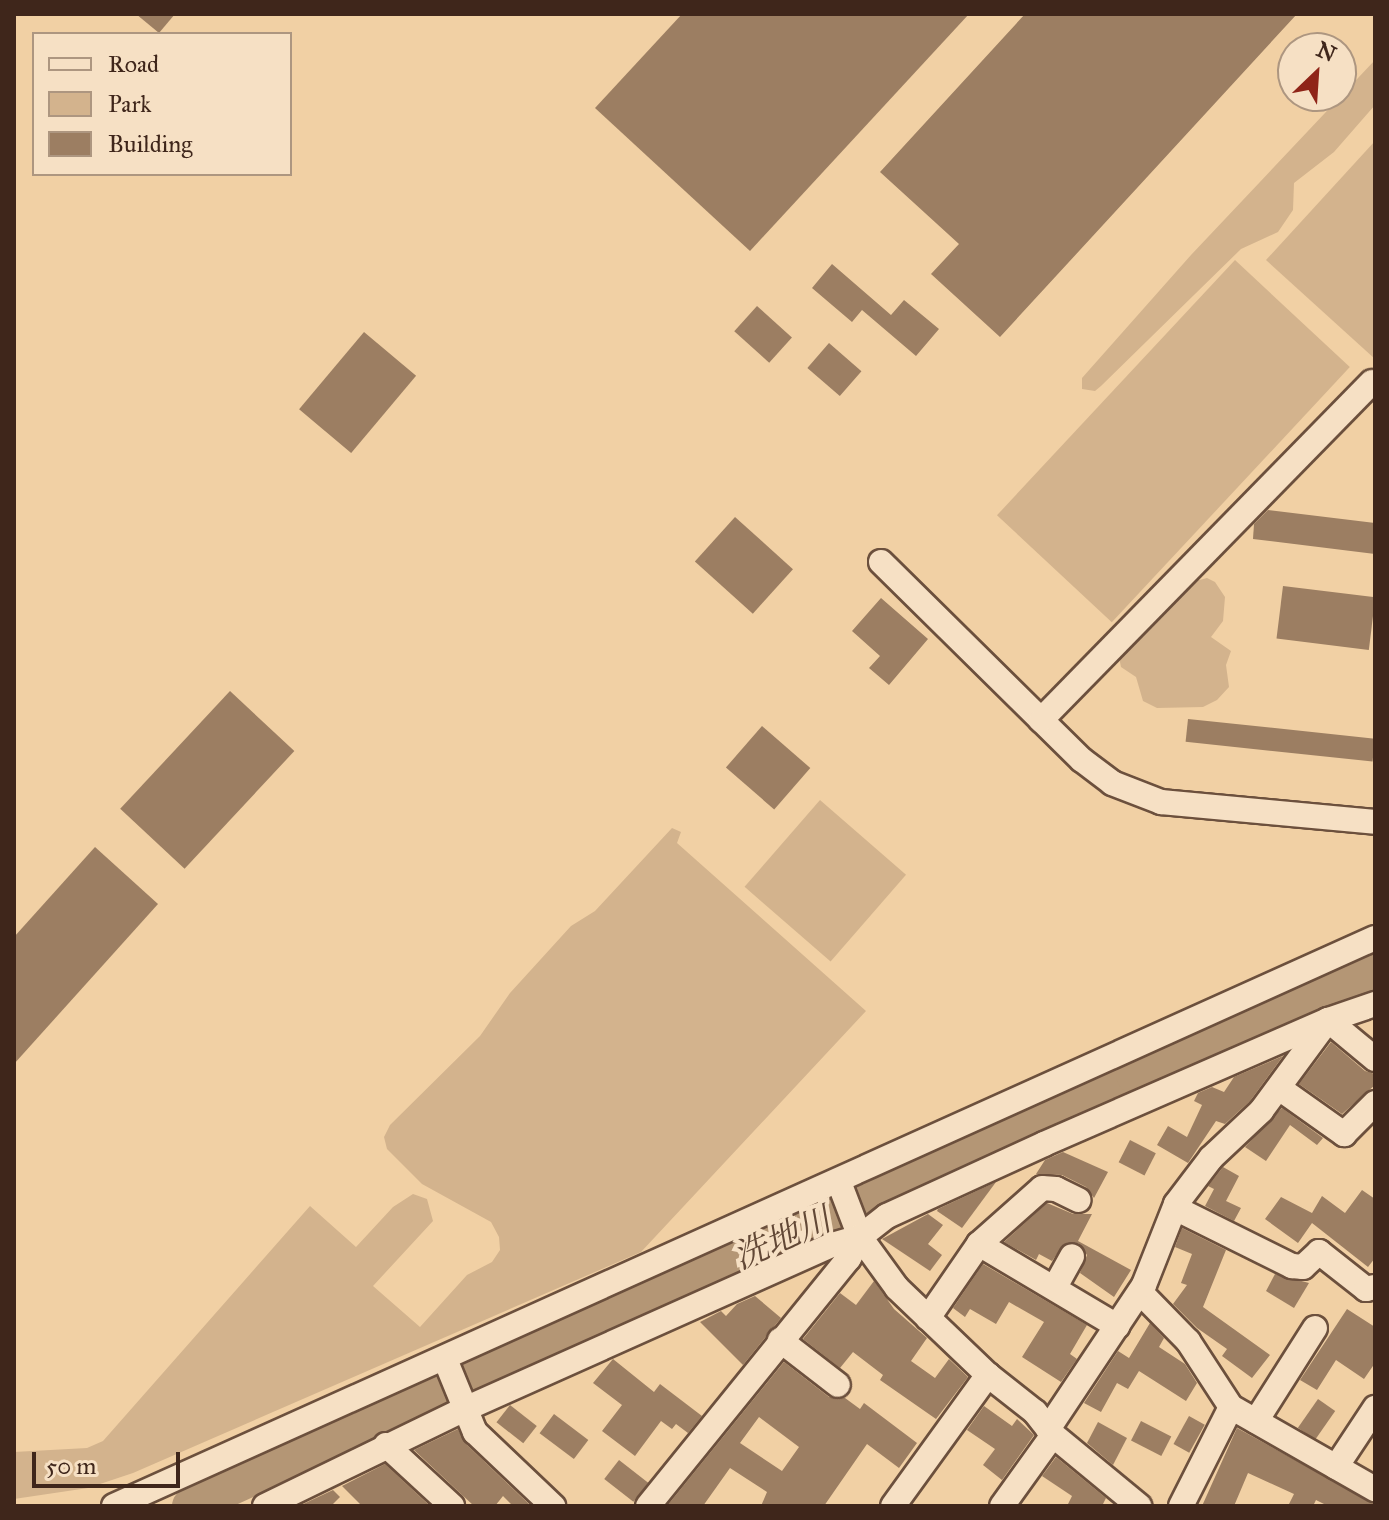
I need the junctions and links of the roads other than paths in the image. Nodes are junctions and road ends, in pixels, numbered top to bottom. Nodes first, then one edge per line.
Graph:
1 (1372, 382) dead end
2 (881, 562) dead end
3 (1041, 720) junction
4 (1375, 822) edge
5 (1375, 938) edge
6 (1375, 1004) edge
7 (1328, 1020) junction
8 (1375, 1059) edge
9 (1279, 1088) junction
10 (1375, 1103) edge
11 (841, 1188) junction
12 (1079, 1200) dead end
13 (1175, 1208) junction
14 (859, 1234) junction
15 (979, 1244) junction
16 (1072, 1256) dead end
17 (1055, 1287) junction
18 (1375, 1287) edge
19 (1140, 1292) junction
20 (928, 1318) junction
21 (1117, 1326) junction
22 (1315, 1328) dead end
23 (780, 1340) junction
24 (447, 1364) junction
25 (988, 1375) junction
26 (838, 1385) dead end
27 (463, 1404) junction
28 (1231, 1407) junction
29 (1375, 1408) edge
30 (1256, 1421) junction
31 (1050, 1432) junction
32 (386, 1445) junction
33 (1336, 1467) junction
34 (1375, 1489) edge
35 (114, 1506) edge
36 (265, 1506) edge
37 (452, 1506) edge
38 (553, 1506) edge
39 (648, 1506) edge
40 (893, 1506) edge
41 (1002, 1506) edge
42 (1139, 1506) edge
43 (1181, 1506) edge

1 - 3 street
2 - 3 street
3 - 4 street
5 - 11 street
6 - 7 street
7 - 8 street
7 - 9 street
7 - 14 street
9 - 10 street
9 - 13 street
11 - 14 street
11 - 24 street
12 - 15 street
13 - 18 street
13 - 19 street
14 - 20 street
14 - 23 street
14 - 27 street
15 - 17 street
15 - 20 street
16 - 17 street
17 - 21 street
19 - 21 street
19 - 28 street
20 - 25 street
21 - 31 street
22 - 30 street
23 - 26 street
23 - 39 street
24 - 27 street
24 - 35 street
25 - 31 street
25 - 40 street
27 - 32 street
27 - 38 street
28 - 30 street
28 - 43 street
29 - 33 street
30 - 33 street
31 - 41 street
31 - 42 street
32 - 36 street
32 - 37 street
33 - 34 street

